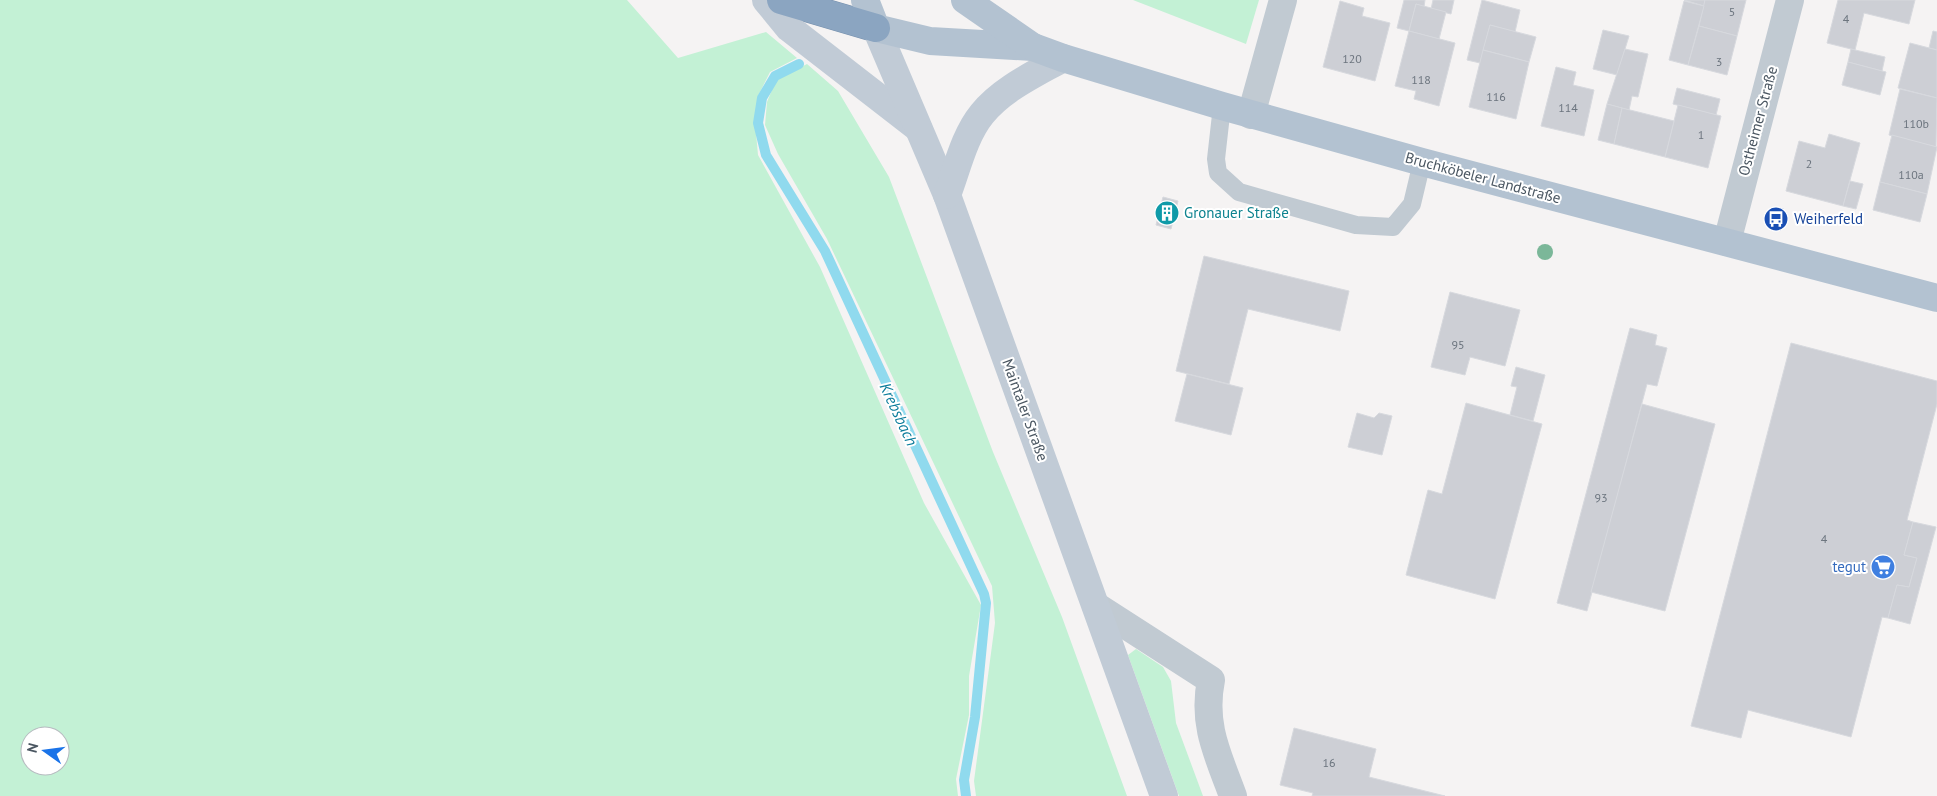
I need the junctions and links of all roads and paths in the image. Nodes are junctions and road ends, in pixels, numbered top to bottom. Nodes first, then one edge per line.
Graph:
1 (766, 0) edge
2 (781, 0) edge
3 (865, 0) edge
4 (965, 0) edge
5 (1283, 0) edge
6 (1790, 0) edge
7 (876, 28) junction
8 (1033, 47) junction
9 (1063, 58) junction
10 (1222, 106) junction
11 (1251, 114) junction
12 (920, 129) junction
13 (1422, 162) junction
14 (947, 195) junction
15 (1727, 242) junction
16 (1937, 298) edge
17 (1096, 606) junction
18 (1164, 796) edge
19 (1233, 796) edge

1 - 12 main road
2 - 7 highway
3 - 7 main road
4 - 8 main road, Bruchköbeler Landstraße
5 - 11 street
6 - 15 street, Ostheimer Straße
7 - 8 main road, Bruchköbeler Landstraße
7 - 12 main road, Maintaler Straße
8 - 9 main road, Bruchköbeler Landstraße
9 - 10 main road, Bruchköbeler Landstraße
9 - 14 main road
10 - 11 main road, Bruchköbeler Landstraße
10 - 13 lane
11 - 13 main road, Bruchköbeler Landstraße
12 - 14 main road, Maintaler Straße
13 - 15 main road, Bruchköbeler Landstraße
14 - 17 main road, Maintaler Straße
15 - 16 main road, Bruchköbeler Landstraße
17 - 18 main road, Maintaler Straße
17 - 19 street

